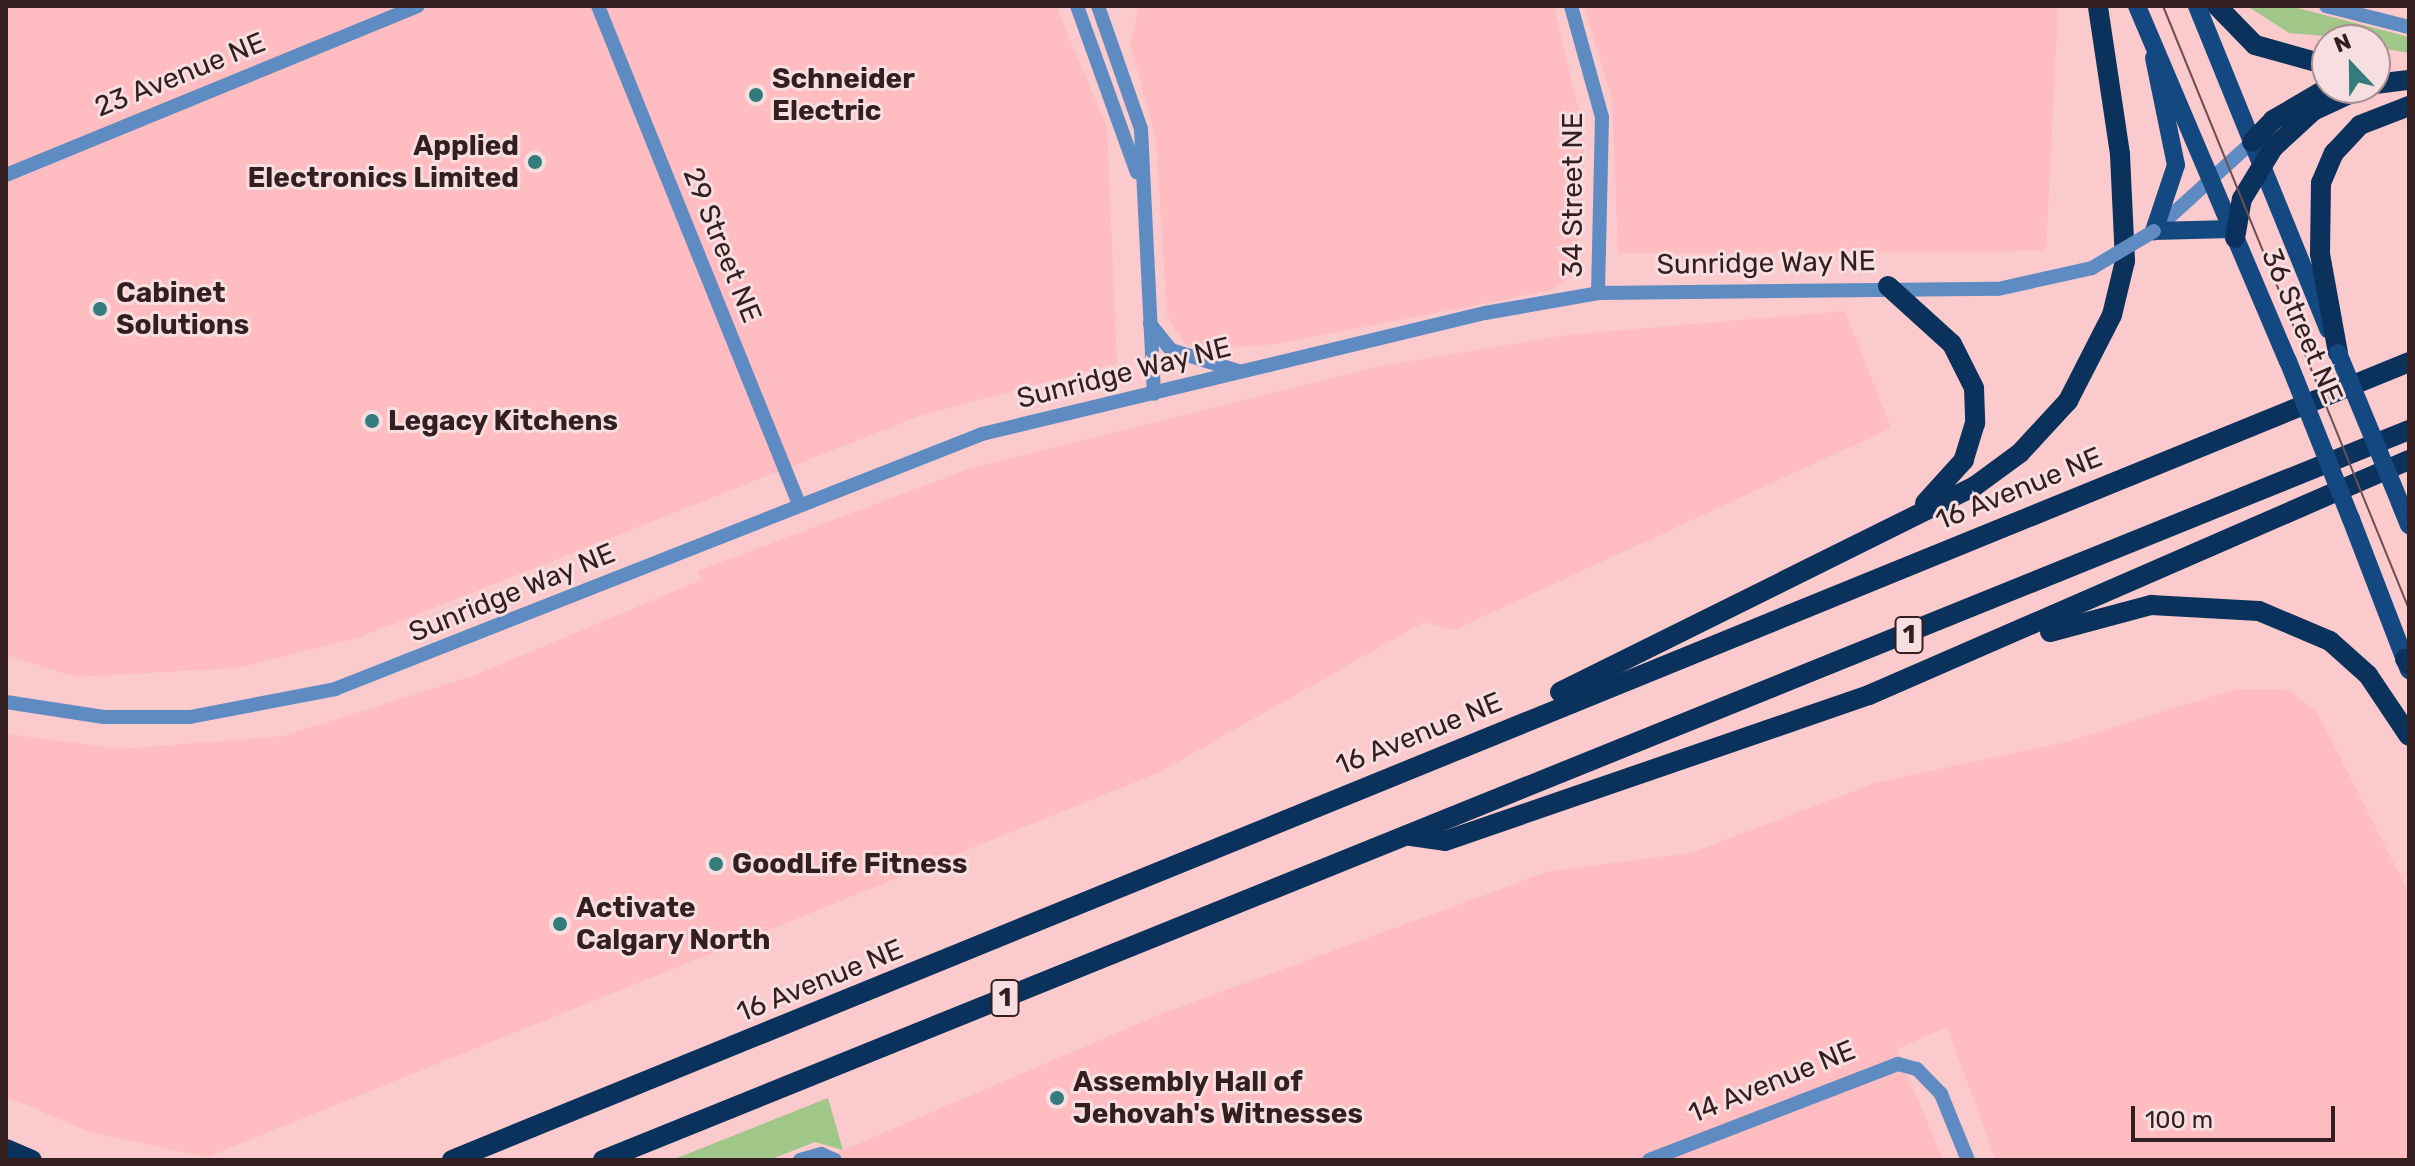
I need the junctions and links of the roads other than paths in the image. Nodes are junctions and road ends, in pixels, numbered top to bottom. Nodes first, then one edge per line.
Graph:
1 (418, 6) edge
2 (598, 6) edge
3 (1098, 6) edge
4 (1571, 6) edge
5 (2098, 6) edge
6 (2137, 6) edge
7 (2197, 6) edge
8 (2217, 6) edge
9 (2326, 6) edge
10 (1080, 7) edge
11 (2409, 27) edge
12 (2153, 45) junction
13 (2311, 61) edge
14 (2311, 99) edge
15 (2328, 104) edge
16 (2409, 106) edge
17 (2252, 142) junction
18 (2261, 164) junction
19 (6, 175) edge
20 (1140, 181) junction
21 (2211, 181) junction
22 (2154, 231) junction
23 (2233, 233) junction
24 (1888, 286) junction
25 (1598, 293) junction
26 (1149, 323) junction
27 (2409, 350) edge
28 (2338, 353) junction
29 (2409, 362) edge
30 (1242, 372) junction
31 (1154, 394) junction
32 (2316, 399) junction
33 (2409, 430) edge
34 (2409, 460) edge
35 (799, 504) junction
36 (2404, 509) edge
37 (2409, 525) edge
38 (1890, 531) junction
39 (1999, 644) junction
40 (2408, 665) edge
41 (6, 702) edge
42 (2409, 736) edge
43 (1415, 766) junction
44 (1408, 836) junction
45 (6, 1149) edge
46 (457, 1157) edge
47 (833, 1158) edge
48 (32, 1160) edge
49 (603, 1160) edge
50 (800, 1160) edge
51 (1649, 1160) edge
52 (1968, 1160) edge

1 - 19 street, 23 Avenue NE
2 - 35 street, 29 Street NE
3 - 20 street
4 - 25 street, 34 Street NE
5 - 38 highway
6 - 12 main road, 36 Street NE
7 - 17 main road, 36 Street NE
8 - 13 highway
9 - 11 street
10 - 20 street
12 - 21 main road, 36 Street NE
12 - 22 main road
14 - 17 highway
15 - 18 highway
16 - 28 highway
17 - 18 main road, 36 Street NE
17 - 21 street, Sunridge Way NE
18 - 23 highway
18 - 28 main road, 36 Street NE
20 - 26 street
21 - 22 street, Sunridge Way NE
21 - 23 main road, 36 Street NE
22 - 23 main road
22 - 24 street, Sunridge Way NE, bridge
23 - 40 main road, 36 Street NE, bridge
24 - 25 street, Sunridge Way NE
24 - 38 highway
25 - 30 street, Sunridge Way NE
26 - 30 street
26 - 31 street
27 - 32 highway
28 - 36 main road, 36 Street NE, bridge
29 - 32 highway, 16 Avenue NE / 1
30 - 31 street, Sunridge Way NE
31 - 35 street, Sunridge Way NE
32 - 43 highway, 16 Avenue NE / 1
33 - 44 highway, 1
34 - 39 highway
35 - 41 street, Sunridge Way NE
36 - 37 main road, 36 Street NE
38 - 43 highway
39 - 42 highway
39 - 44 highway
43 - 46 highway, 16 Avenue NE / 1
44 - 49 highway, 1
45 - 48 highway
47 - 50 street
51 - 52 street, 14 Avenue NE

